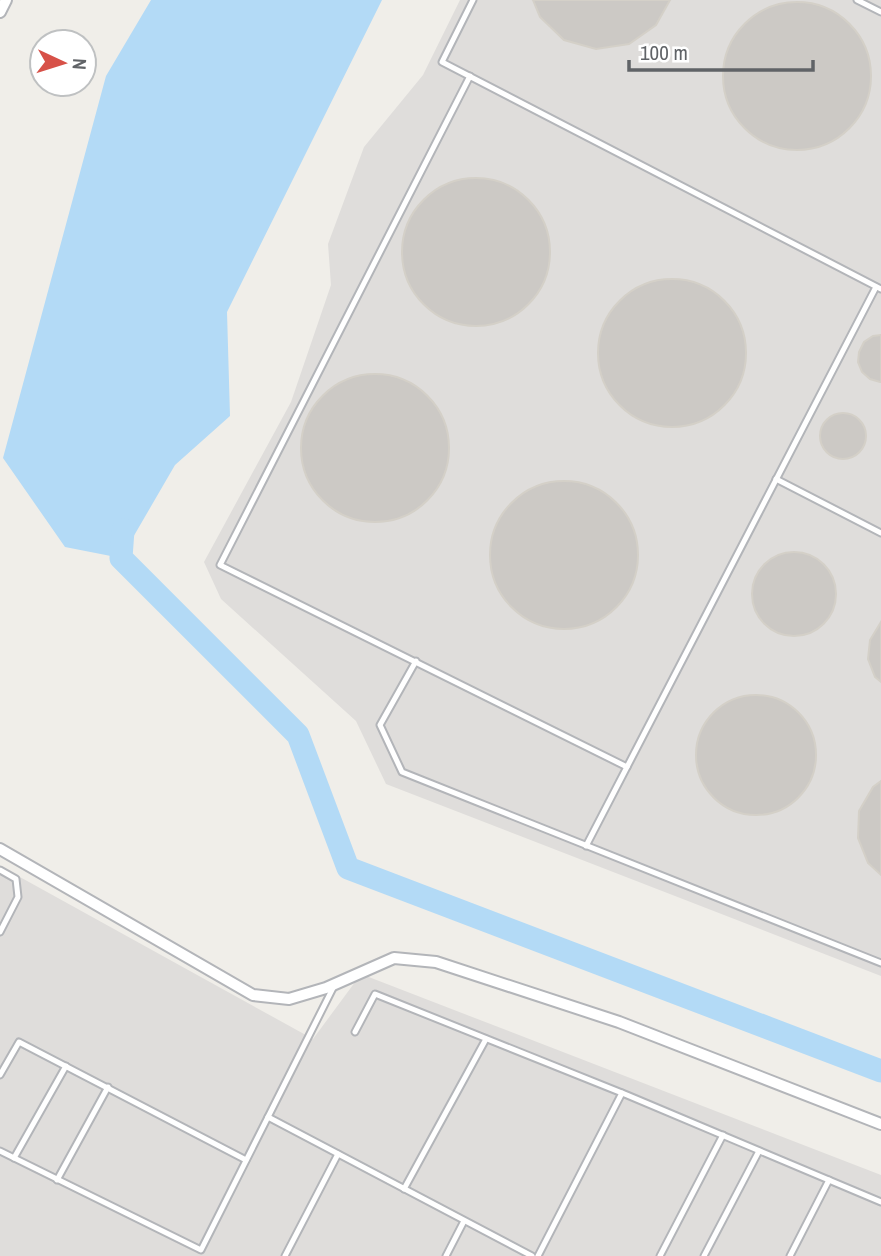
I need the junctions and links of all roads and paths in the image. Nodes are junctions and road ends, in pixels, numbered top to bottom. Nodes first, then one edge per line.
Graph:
1 (6, 0) edge
2 (473, 0) edge
3 (857, 0) edge
4 (0, 12) edge
5 (881, 12) edge
6 (470, 76) junction
7 (879, 288) edge
8 (776, 479) junction
9 (881, 533) edge
10 (416, 661) junction
11 (627, 767) junction
12 (586, 846) junction
13 (0, 849) edge
14 (0, 870) edge
15 (0, 932) edge
16 (881, 962) edge
17 (335, 984) junction
18 (355, 1032) dead end
19 (486, 1039) junction
20 (66, 1066) junction
21 (0, 1076) edge
22 (107, 1087) junction
23 (622, 1093) junction
24 (268, 1117) junction
25 (881, 1124) edge
26 (723, 1135) junction
27 (759, 1151) junction
28 (0, 1152) edge
29 (338, 1154) junction
30 (14, 1158) junction
31 (246, 1160) junction
32 (57, 1180) junction
33 (830, 1180) junction
34 (404, 1189) junction
35 (881, 1202) edge
36 (464, 1221) junction
37 (285, 1256) edge
38 (446, 1256) edge
39 (532, 1256) edge
40 (538, 1256) edge
41 (660, 1256) edge
42 (704, 1256) edge
43 (790, 1256) edge

1 - 4 street
2 - 6 lane
3 - 5 lane
6 - 7 lane
6 - 10 lane
7 - 8 lane
8 - 9 lane
8 - 11 lane
10 - 11 lane
10 - 12 lane
11 - 12 lane
12 - 16 lane
13 - 17 street
14 - 15 lane
17 - 24 lane
17 - 25 street
18 - 19 lane
19 - 23 lane
19 - 34 lane
20 - 21 lane
20 - 22 lane
20 - 30 lane
22 - 31 lane
22 - 32 lane
23 - 26 lane
23 - 40 lane
24 - 29 lane
24 - 31 lane
26 - 27 lane
26 - 41 lane
27 - 33 lane
27 - 42 lane
28 - 30 lane
29 - 34 lane
29 - 37 lane
30 - 32 lane
31 - 32 lane
33 - 35 lane
33 - 43 lane
34 - 36 lane
36 - 38 lane
36 - 39 lane

